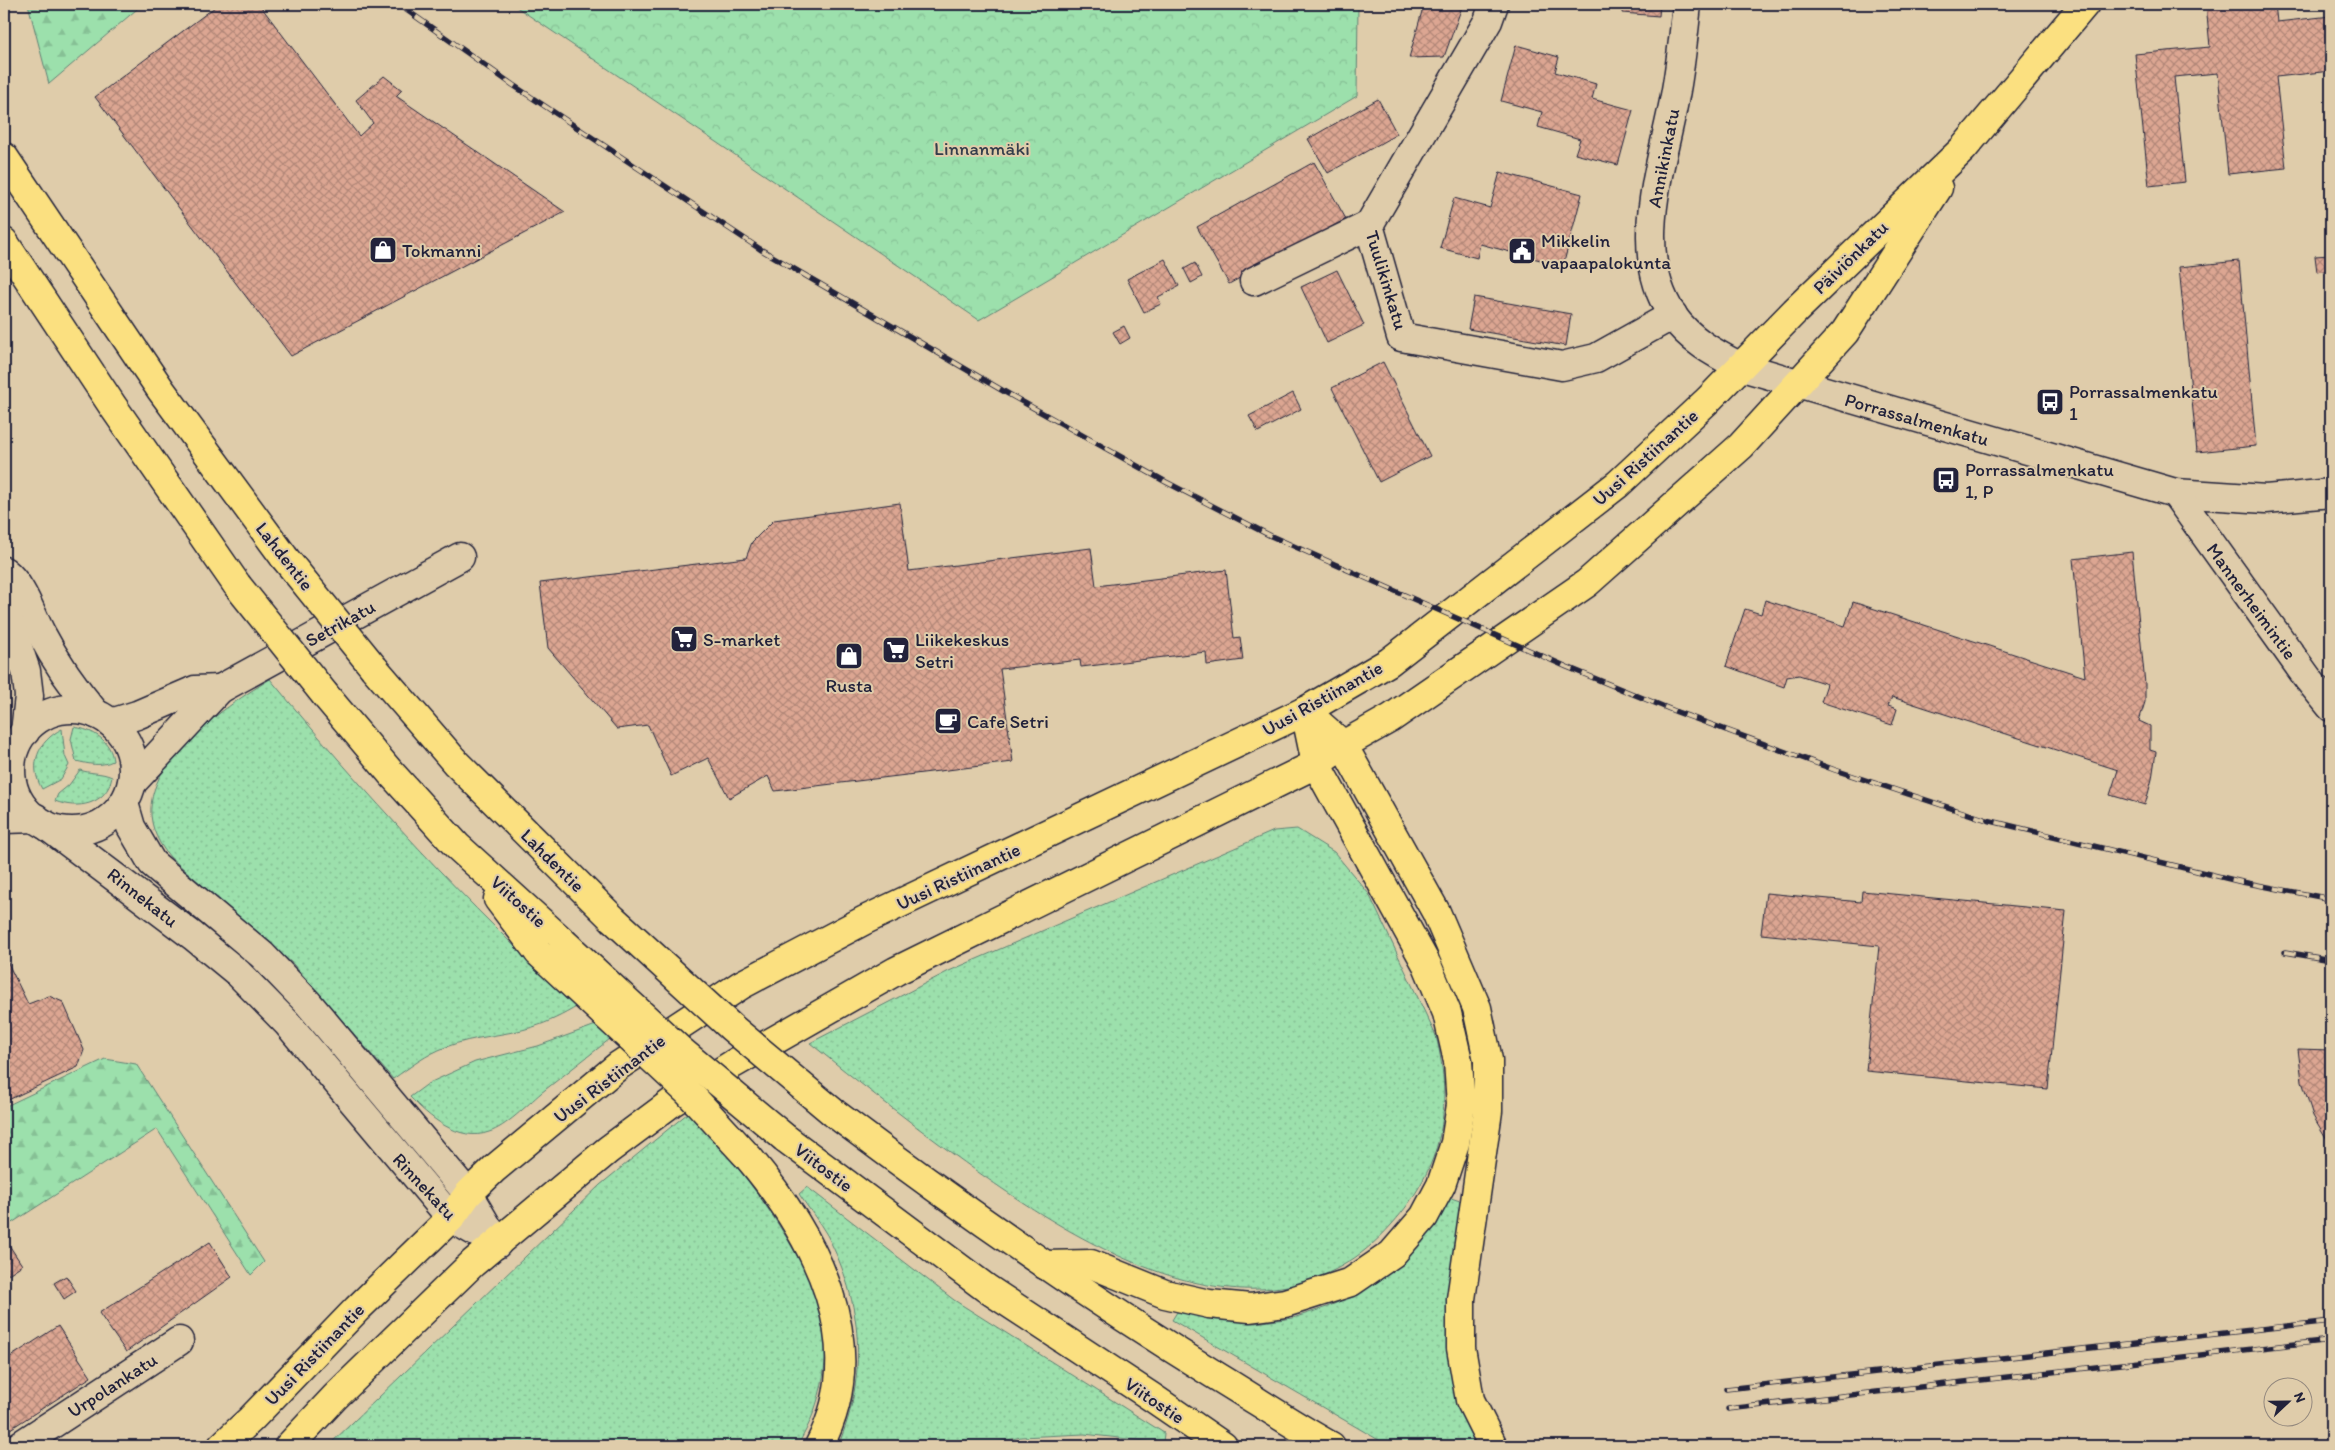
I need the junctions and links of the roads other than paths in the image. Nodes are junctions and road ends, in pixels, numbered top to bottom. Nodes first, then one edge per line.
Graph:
1 (1494, 4) edge
2 (1688, 4) edge
3 (2085, 4) edge
4 (1963, 149) junction
5 (4, 157) edge
6 (1369, 225) junction
7 (4, 242) edge
8 (1254, 281) dead end
9 (1672, 315) junction
10 (1739, 366) junction
11 (1799, 384) junction
12 (2175, 493) junction
13 (2331, 493) edge
14 (460, 557) dead end
15 (4, 571) edge
16 (4, 606) edge
17 (220, 689) junction
18 (2331, 707) edge
19 (1305, 711) junction
20 (104, 718) junction
21 (1343, 745) junction
22 (14, 750) edge
23 (1316, 764) junction
24 (128, 793) junction
25 (4, 819) edge
26 (40, 821) junction
27 (457, 846) junction
28 (468, 1194) junction
29 (451, 1218) junction
30 (497, 1244) junction
31 (1045, 1265) junction
32 (179, 1341) dead end
33 (19, 1446) edge
34 (222, 1446) edge
35 (289, 1446) edge
36 (819, 1446) edge
37 (1223, 1446) edge
38 (1332, 1446) edge
39 (1494, 1446) edge

1 - 6 street, Tuulikinkatu
2 - 9 street, Annikinkatu
3 - 4 main road, Päiviönkatu
4 - 10 main road, Päiviönkatu
4 - 11 main road, Päiviönkatu
5 - 31 main road, Lahdentie, bridge
6 - 8 street
6 - 9 street, Tuulikinkatu
7 - 27 main road, bridge
9 - 10 street, Annikinkatu
10 - 11 street, Porrassalmenkatu
10 - 19 main road, Uusi Ristiinantie
11 - 12 street, Porrassalmenkatu
11 - 21 main road
12 - 13 street, Porrassalmenkatu
12 - 18 street, Mannerheimintie
14 - 17 street, Setrikatu
15 - 20 street
16 - 22 street
17 - 20 street, Setrikatu
17 - 24 street, Setrikatu
19 - 21 main road
19 - 23 main road
19 - 28 main road, Uusi Ristiinantie
20 - 22 street
20 - 24 street
21 - 23 main road
21 - 39 main road
22 - 26 street
23 - 30 main road
23 - 31 main road
24 - 26 street
24 - 28 street, Rinnekatu
25 - 26 street
26 - 29 street, Rinnekatu
27 - 36 main road, bridge
27 - 37 main road, Viitostie, bridge
28 - 29 main road, Uusi Ristiinantie
28 - 30 street, Rinnekatu
29 - 30 street, Rinnekatu
29 - 34 main road, Uusi Ristiinantie
30 - 35 main road
31 - 38 main road
32 - 33 street, Urpolankatu

